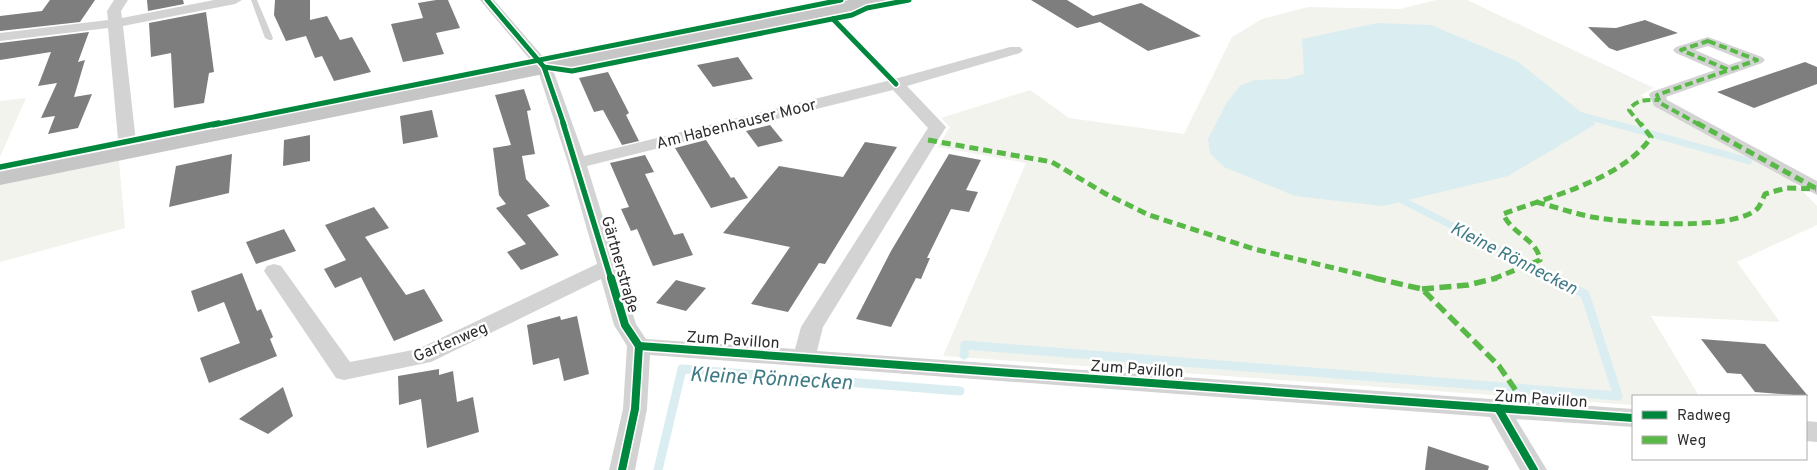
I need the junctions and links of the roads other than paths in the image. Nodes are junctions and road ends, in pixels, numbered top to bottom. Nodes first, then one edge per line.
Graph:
1 (121, 0) edge
2 (235, 0) edge
3 (254, 0) edge
4 (486, 0) edge
5 (877, 0) edge
6 (116, 23) junction
7 (0, 37) edge
8 (269, 38) dead end
9 (1015, 50) dead end
10 (544, 67) junction
11 (1729, 70) dead end
12 (896, 84) junction
13 (128, 151) junction
14 (577, 163) junction
15 (0, 177) edge
16 (1817, 189) edge
17 (608, 267) junction
18 (274, 271) dead end
19 (639, 346) junction
20 (804, 357) junction
21 (1498, 408) junction
22 (1632, 418) edge
23 (622, 470) edge
24 (1534, 470) edge

1 - 6 street
2 - 6 street
3 - 8 lane
4 - 10 street
5 - 10 main road
6 - 7 street
6 - 13 street
9 - 12 street, Am Habenhauser Moor
10 - 13 main road
10 - 14 street, Gärtnerstraße
11 - 16 street
12 - 14 street, Am Habenhauser Moor
12 - 20 street
13 - 15 main road
14 - 17 street, Gärtnerstraße
17 - 18 street, Gartenweg
17 - 19 street, Gärtnerstraße
19 - 20 street, Zum Pavillon
19 - 23 street
20 - 21 street, Zum Pavillon
21 - 22 street, Zum Pavillon
21 - 24 street

